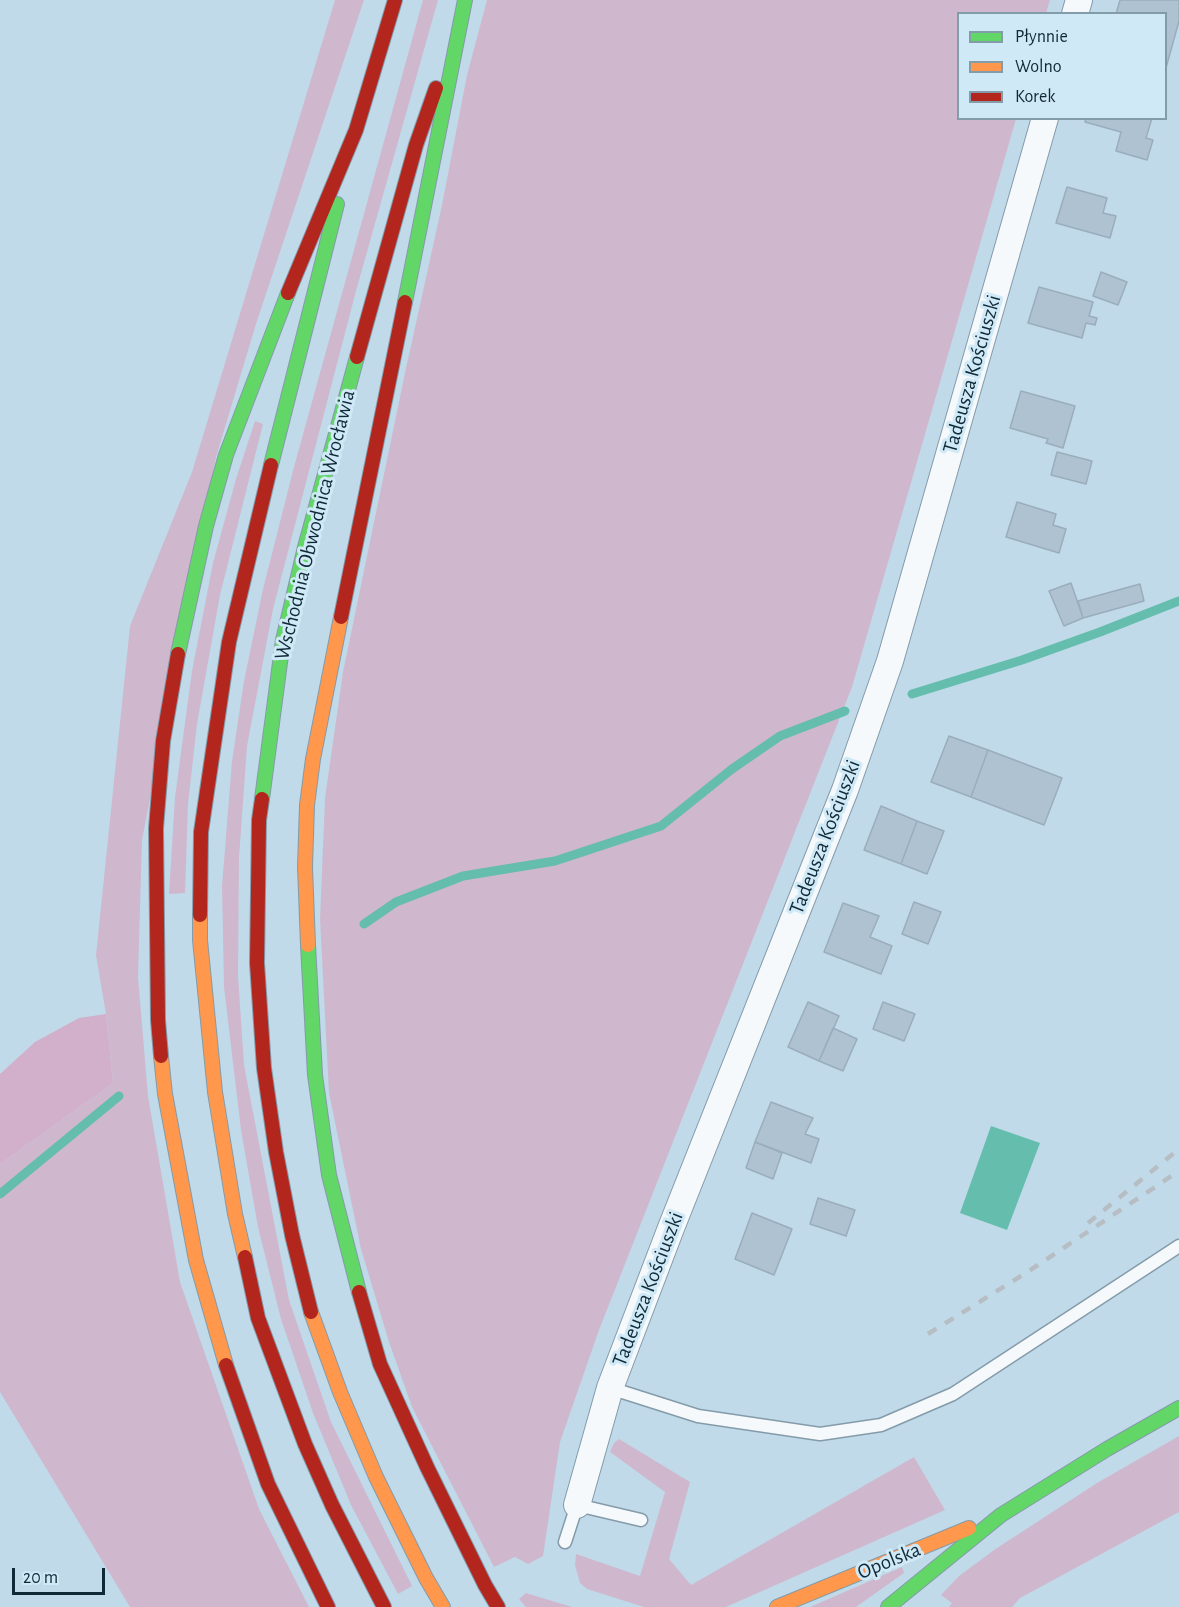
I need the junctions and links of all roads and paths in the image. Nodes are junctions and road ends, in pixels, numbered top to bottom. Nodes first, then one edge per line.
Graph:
1 (394, 0) edge
2 (465, 0) edge
3 (458, 28) junction
4 (1044, 120) edge
5 (356, 130) junction
6 (1179, 1246) edge
7 (610, 1388) junction
8 (1179, 1408) edge
9 (577, 1505) junction
10 (1001, 1515) junction
11 (641, 1520) dead end
12 (565, 1542) dead end
13 (383, 1605) edge
14 (328, 1607) edge
15 (443, 1607) edge
16 (498, 1607) edge
17 (777, 1607) edge
18 (888, 1607) edge

1 - 5 main road
2 - 3 main road, Wschodnia Obwodnica Wrocławia
3 - 15 main road, Wschodnia Obwodnica Wrocławia
3 - 16 main road
4 - 7 street, Tadeusza Kościuszki
5 - 13 main road
5 - 14 main road
6 - 7 lane
7 - 9 street, Tadeusza Kościuszki
8 - 10 main road, Opolska
9 - 11 lane
9 - 12 lane, Tadeusza Kościuszki
10 - 17 main road, Opolska
10 - 18 main road, Opolska

